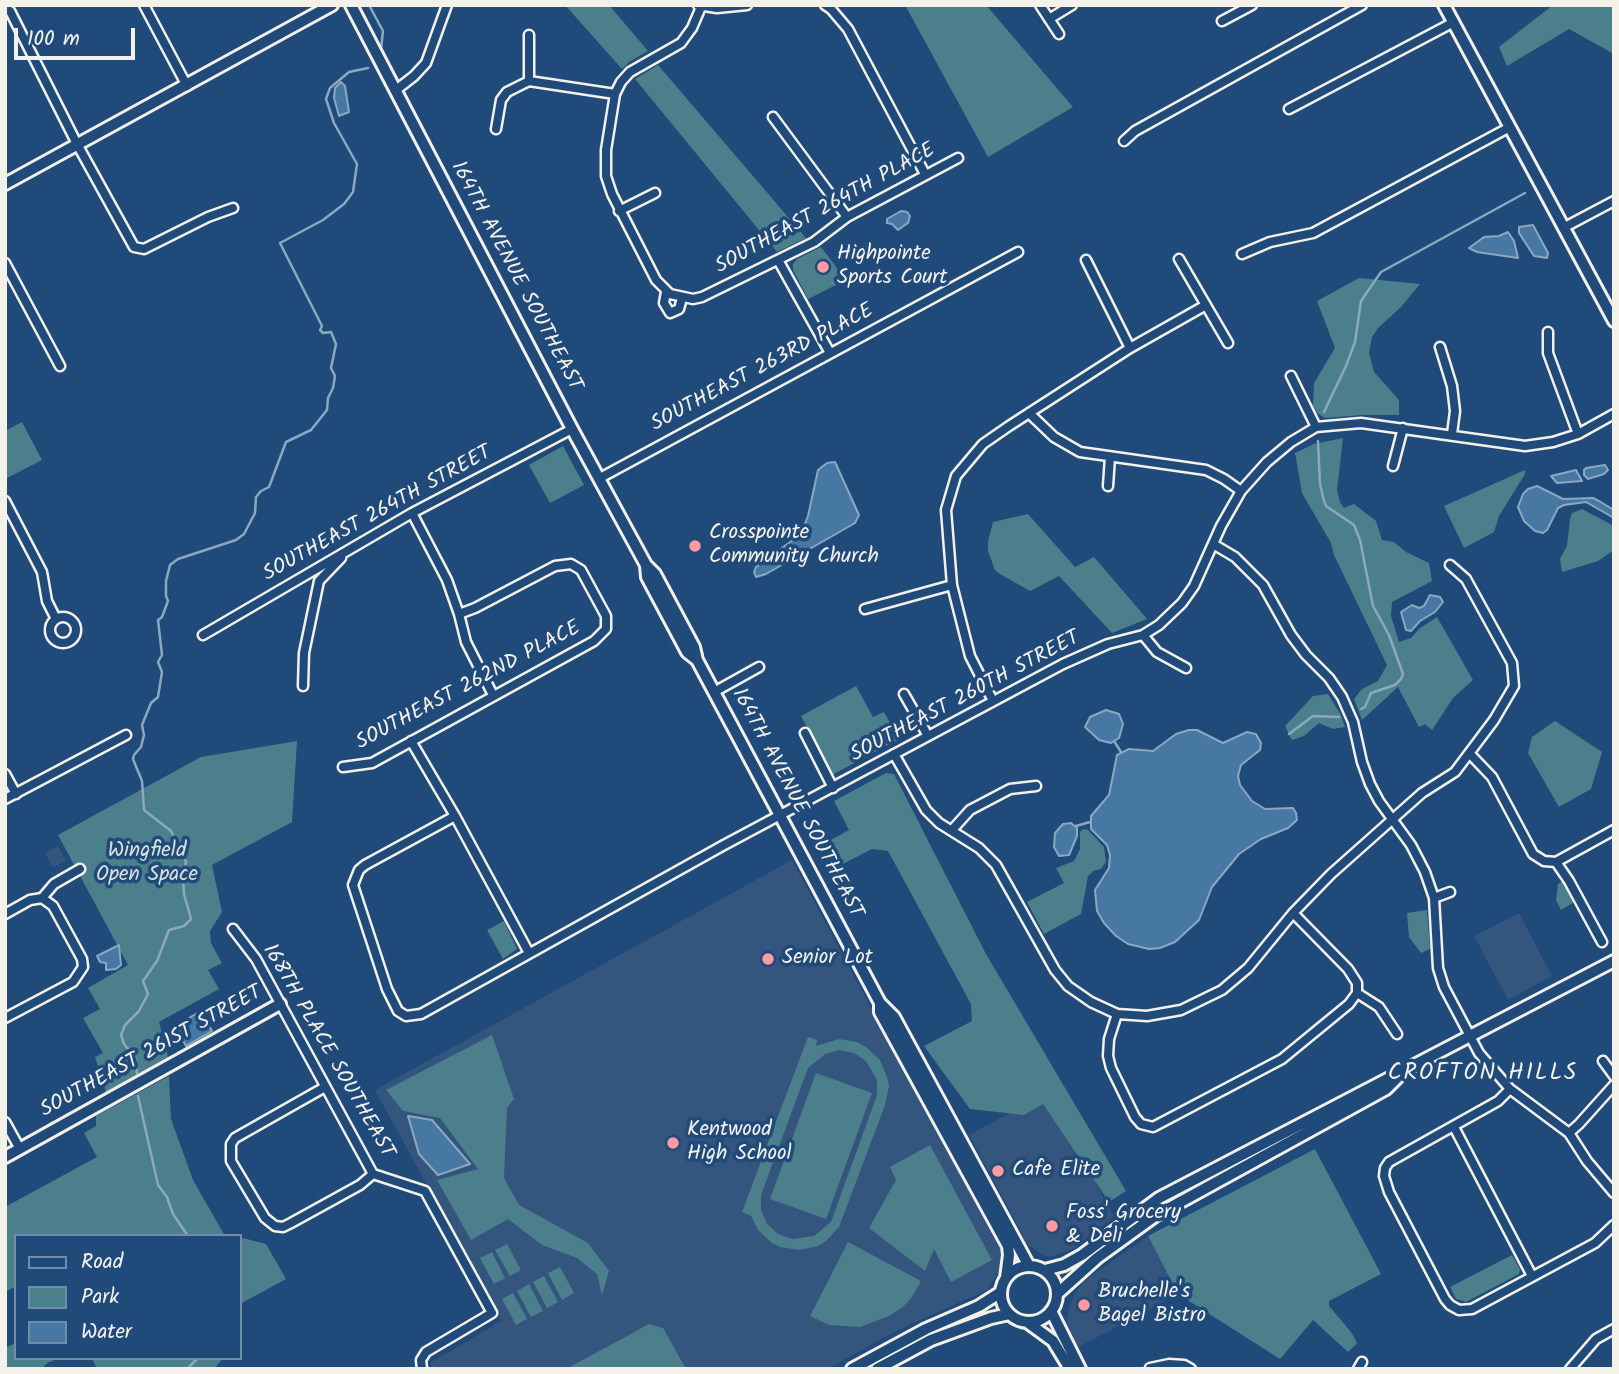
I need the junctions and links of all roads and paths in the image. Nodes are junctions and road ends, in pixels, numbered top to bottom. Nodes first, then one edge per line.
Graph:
1 (144, 5) edge
2 (332, 5) edge
3 (351, 5) edge
4 (447, 5) edge
5 (747, 5) edge
6 (825, 5) edge
7 (1041, 5) edge
8 (1072, 5) edge
9 (1252, 5) edge
10 (1362, 5) edge
11 (1444, 5) edge
12 (699, 6) edge
13 (8, 8) edge
14 (1049, 19) junction
15 (1222, 21) dead end
16 (1454, 22) junction
17 (1059, 34) dead end
18 (528, 35) dead end
19 (529, 81) junction
20 (187, 86) junction
21 (396, 90) junction
22 (615, 94) junction
23 (1289, 109) dead end
24 (773, 117) dead end
25 (1510, 127) junction
26 (496, 129) dead end
27 (1124, 141) dead end
28 (77, 145) junction
29 (958, 158) dead end
30 (925, 174) junction
31 (5, 184) edge
32 (655, 193) dead end
33 (1614, 201) edge
34 (233, 208) dead end
35 (619, 211) junction
36 (847, 216) junction
37 (1563, 228) junction
38 (1018, 252) dead end
39 (1242, 254) dead end
40 (1179, 259) dead end
41 (778, 260) junction
42 (1086, 260) dead end
43 (5, 263) edge
44 (668, 293) junction
45 (682, 298) junction
46 (1206, 306) junction
47 (1614, 321) edge
48 (1548, 332) dead end
49 (1228, 343) dead end
50 (1440, 346) dead end
51 (1130, 348) junction
52 (830, 353) junction
53 (60, 366) dead end
54 (1290, 376) dead end
55 (1029, 413) junction
56 (1614, 414) edge
57 (1316, 427) junction
58 (1403, 428) junction
59 (572, 429) junction
60 (1452, 434) junction
61 (1578, 434) junction
62 (1110, 457) junction
63 (1393, 466) dead end
64 (600, 478) junction
65 (1108, 486) dead end
66 (1241, 491) junction
67 (5, 501) edge
68 (412, 513) junction
69 (356, 544) junction
70 (1213, 544) junction
71 (1450, 565) dead end
72 (952, 585) junction
73 (865, 609) dead end
74 (459, 614) junction
75 (56, 619) dead end
76 (203, 635) dead end
77 (1143, 635) junction
78 (759, 667) dead end
79 (1186, 668) dead end
80 (303, 686) dead end
81 (714, 692) junction
82 (905, 694) dead end
83 (493, 695) junction
84 (993, 701) junction
85 (805, 733) dead end
86 (127, 735) dead end
87 (928, 736) junction
88 (411, 741) junction
89 (894, 754) junction
90 (1470, 754) junction
91 (343, 767) dead end
92 (5, 774) edge
93 (1036, 786) dead end
94 (833, 788) junction
95 (16, 794) junction
96 (5, 799) edge
97 (455, 816) junction
98 (781, 816) junction
99 (1391, 818) junction
100 (953, 830) junction
101 (1614, 830) edge
102 (1556, 862) junction
103 (80, 869) dead end
104 (1450, 892) dead end
105 (42, 898) junction
106 (1434, 898) junction
107 (1293, 913) junction
108 (5, 914) edge
109 (233, 929) dead end
110 (1602, 943) dead end
111 (530, 953) junction
112 (1614, 961) edge
113 (1357, 993) junction
114 (880, 1003) junction
115 (281, 1004) junction
116 (1117, 1014) junction
117 (5, 1018) edge
118 (1397, 1034) dead end
119 (1470, 1037) junction
120 (1603, 1061) dead end
121 (1404, 1072) junction
122 (1614, 1076) edge
123 (1614, 1086) edge
124 (325, 1087) junction
125 (1510, 1089) junction
126 (5, 1122) edge
127 (1454, 1127) junction
128 (1569, 1133) junction
129 (20, 1149) junction
130 (5, 1157) edge
131 (373, 1174) junction
132 (1614, 1193) edge
133 (1614, 1225) edge
134 (1029, 1266) junction
135 (1045, 1270) junction
136 (1532, 1276) junction
137 (1006, 1278) junction
138 (1001, 1292) junction
139 (1057, 1294) junction
140 (1051, 1311) junction
141 (1009, 1314) junction
142 (1027, 1322) junction
143 (1614, 1329) edge
144 (855, 1368) edge
145 (1150, 1368) edge
146 (422, 1369) edge
147 (877, 1369) edge
148 (1070, 1369) edge
149 (1080, 1369) edge
150 (1191, 1369) edge
151 (1570, 1369) edge

1 - 20 street
2 - 20 street
3 - 21 street, 164TH AVENUE SOUTHEAST
4 - 21 street
5 - 12 street
6 - 30 street
7 - 14 street
8 - 14 street
9 - 15 street
10 - 27 street
11 - 16 street
12 - 22 street
13 - 28 street
14 - 17 street
16 - 23 street
16 - 25 street
18 - 19 street
19 - 22 street
19 - 26 street
20 - 28 street
21 - 59 street, 164TH AVENUE SOUTHEAST
22 - 35 street
24 - 36 street
25 - 37 street
25 - 39 street
28 - 31 street
28 - 34 street
29 - 30 street, SOUTHEAST 264TH PLACE
30 - 36 street, SOUTHEAST 264TH PLACE
32 - 35 street
33 - 37 street
35 - 44 street
36 - 41 street, SOUTHEAST 264TH PLACE
37 - 47 street
38 - 52 street, SOUTHEAST 263RD PLACE
40 - 46 street
41 - 45 street, SOUTHEAST 264TH PLACE
41 - 52 street
42 - 51 street
43 - 53 street
44 - 45 street
44 - 45 street, SOUTHEAST 264TH PLACE
46 - 49 street
46 - 51 street
48 - 61 street
50 - 60 street
51 - 55 street
52 - 64 street, SOUTHEAST 263RD PLACE
54 - 57 street
55 - 62 street
55 - 72 street
56 - 61 street, SOUTHEAST 260TH STREET
57 - 58 street, SOUTHEAST 260TH STREET
57 - 66 street, SOUTHEAST 260TH STREET
58 - 60 street, SOUTHEAST 260TH STREET
58 - 63 street
59 - 64 street, 164TH AVENUE SOUTHEAST
59 - 68 street, SOUTHEAST 264TH STREET
60 - 61 street, SOUTHEAST 260TH STREET
62 - 65 street
62 - 66 street
64 - 81 street, 164TH AVENUE SOUTHEAST
66 - 70 street, SOUTHEAST 260TH STREET
67 - 75 street
68 - 69 street, SOUTHEAST 264TH STREET
68 - 74 street
69 - 76 street, SOUTHEAST 264TH STREET
69 - 80 street
70 - 77 street, SOUTHEAST 260TH STREET
70 - 99 street
71 - 90 street
72 - 73 street
72 - 84 street
74 - 83 street
74 - 83 street, SOUTHEAST 262ND PLACE
77 - 79 street
77 - 84 street, SOUTHEAST 260TH STREET
78 - 81 street
81 - 98 street, 164TH AVENUE SOUTHEAST
82 - 87 street
83 - 88 street, SOUTHEAST 262ND PLACE
84 - 87 street, SOUTHEAST 260TH STREET
85 - 94 street
86 - 95 street
87 - 89 street, SOUTHEAST 260TH STREET
88 - 91 street, SOUTHEAST 262ND PLACE
88 - 97 street
89 - 94 street, SOUTHEAST 260TH STREET
89 - 100 street
90 - 99 street
90 - 102 street
92 - 95 street
93 - 100 street
94 - 98 street, SOUTHEAST 260TH STREET
95 - 96 street
97 - 111 street
97 - 111 street, SOUTHEAST 260TH STREET
98 - 111 street, SOUTHEAST 260TH STREET
98 - 114 street, 164TH AVENUE SOUTHEAST
99 - 106 street
99 - 107 street
100 - 116 street
101 - 102 street
102 - 110 street
103 - 105 street
104 - 106 street
105 - 108 street
105 - 117 street
106 - 119 street
107 - 113 street
107 - 116 street
109 - 115 street, 168TH PLACE SOUTHEAST
112 - 119 street
113 - 116 street
113 - 118 street
114 - 134 street, 164TH AVENUE SOUTHEAST
114 - 137 street, 164TH AVENUE SOUTHEAST
115 - 124 street, 168TH PLACE SOUTHEAST
115 - 129 street, SOUTHEAST 261ST STREET
119 - 121 street
119 - 125 street
120 - 122 street
121 - 135 street
121 - 139 street
123 - 128 street
124 - 131 street, 168TH PLACE SOUTHEAST
124 - 131 street
125 - 127 street
125 - 128 street
126 - 129 street
127 - 136 street
127 - 136 street
128 - 132 street
129 - 130 street, SOUTHEAST 261ST STREET
131 - 146 street, 168TH PLACE SOUTHEAST
133 - 136 street
134 - 135 street
134 - 137 street
135 - 139 street
137 - 138 street
138 - 141 street
138 - 144 street
139 - 140 street
140 - 142 street
140 - 149 street
141 - 142 street
141 - 147 street
142 - 148 street
143 - 151 street
145 - 150 street

